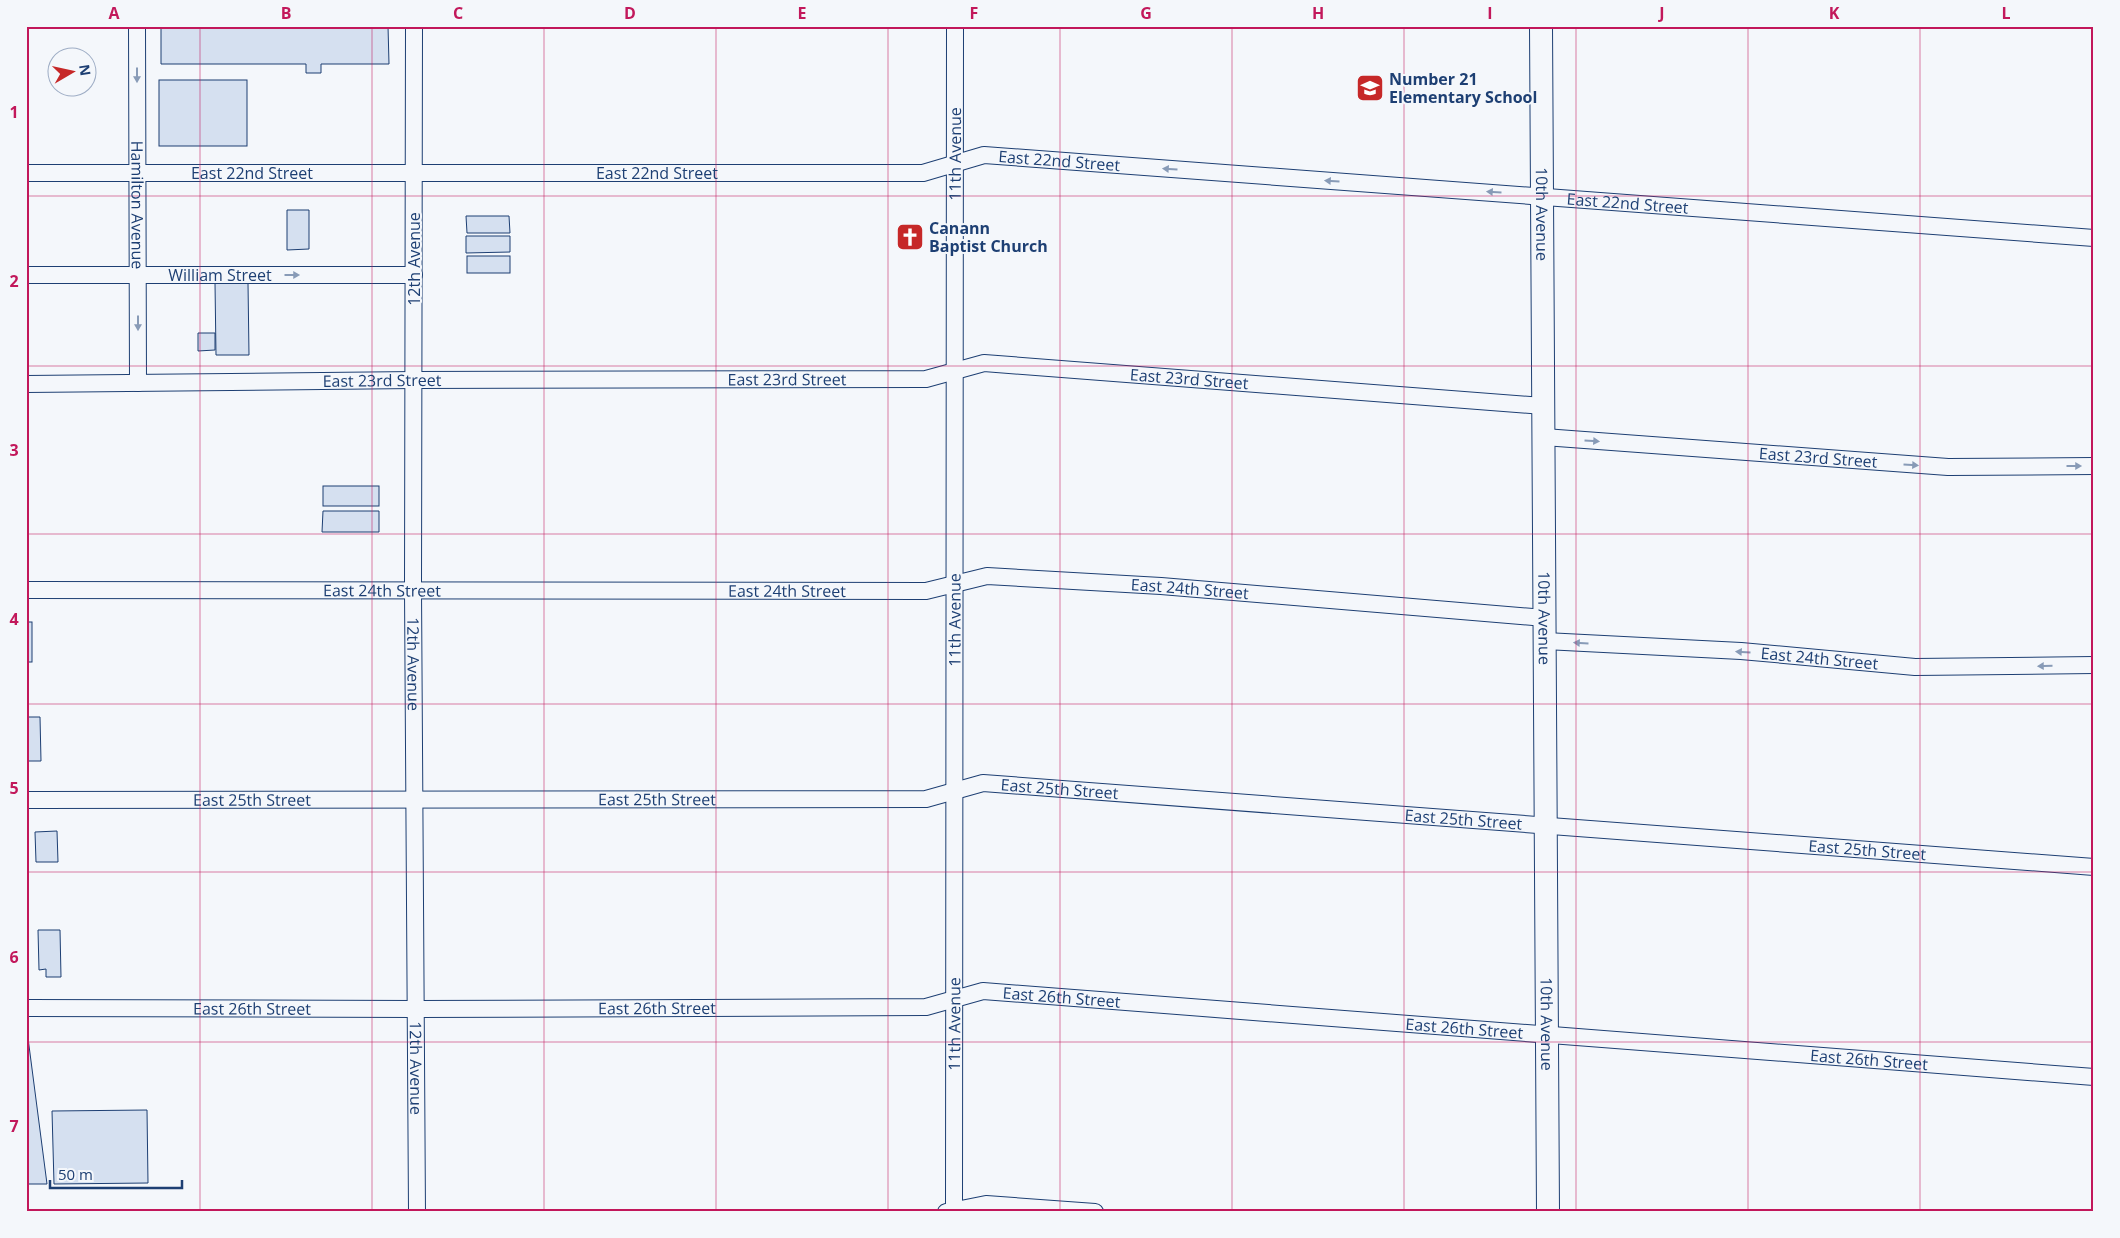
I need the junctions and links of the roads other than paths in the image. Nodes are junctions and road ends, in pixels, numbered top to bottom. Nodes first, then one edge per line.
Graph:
1 (137, 26) edge
2 (414, 26) edge
3 (955, 26) edge
4 (1541, 26) edge
5 (955, 164) junction
6 (26, 172) edge
7 (137, 172) junction
8 (414, 172) junction
9 (1542, 196) junction
10 (2094, 238) edge
11 (138, 274) junction
12 (26, 275) edge
13 (414, 275) junction
14 (955, 372) junction
15 (414, 380) junction
16 (138, 382) junction
17 (26, 384) edge
18 (1544, 406) junction
19 (1544, 437) junction
20 (2094, 466) edge
21 (954, 584) junction
22 (26, 590) edge
23 (413, 591) junction
24 (1545, 618) junction
25 (1545, 641) junction
26 (2094, 665) edge
27 (954, 792) junction
28 (415, 799) junction
29 (26, 800) edge
30 (1546, 825) junction
31 (2094, 867) edge
32 (954, 999) junction
33 (26, 1008) edge
34 (416, 1009) junction
35 (1547, 1035) junction
36 (2094, 1077) edge
37 (951, 1211) edge
38 (416, 1212) edge
39 (1095, 1212) edge
40 (1548, 1212) edge

1 -> 7 street, Hamilton Avenue
2 - 8 street, 12th Avenue
3 - 5 street, 11th Avenue
4 - 9 main road, 10th Avenue
5 - 8 street, East 22nd Street
9 -> 5 street, East 22nd Street
5 - 14 street, 11th Avenue
6 - 7 street, East 22nd Street
7 - 8 street, East 22nd Street
7 - 11 street, Hamilton Avenue
8 - 13 street, 12th Avenue
9 - 10 street, East 22nd Street
9 - 18 main road, 10th Avenue
11 - 12 street, William Street
11 -> 13 street, William Street
11 -> 16 street, Hamilton Avenue
13 - 15 street, 12th Avenue
14 - 15 street, East 23rd Street
14 - 18 street, East 23rd Street
14 - 21 street, 11th Avenue
15 - 16 street, East 23rd Street
15 - 23 street, 12th Avenue
16 - 17 street, East 23rd Street
18 - 19 main road, 10th Avenue
19 -> 20 street, East 23rd Street
19 - 24 main road, 10th Avenue
21 - 23 street, East 24th Street
21 - 24 street, East 24th Street
21 - 27 street, 11th Avenue
22 - 23 street, East 24th Street
23 - 28 street, 12th Avenue
24 - 25 main road, 10th Avenue
26 -> 25 street, East 24th Street
25 - 30 main road, 10th Avenue
27 - 28 street, East 25th Street
27 - 30 street, East 25th Street
27 - 32 street, 11th Avenue
28 - 29 street, East 25th Street
28 - 34 street, 12th Avenue
30 - 31 street, East 25th Street
30 - 35 main road, 10th Avenue
32 - 34 street, East 26th Street
32 - 35 street, East 26th Street
32 - 37 street, 11th Avenue
33 - 34 street, East 26th Street
34 - 38 street, 12th Avenue
35 - 36 street, East 26th Street
35 - 40 main road, 10th Avenue
37 - 39 street

